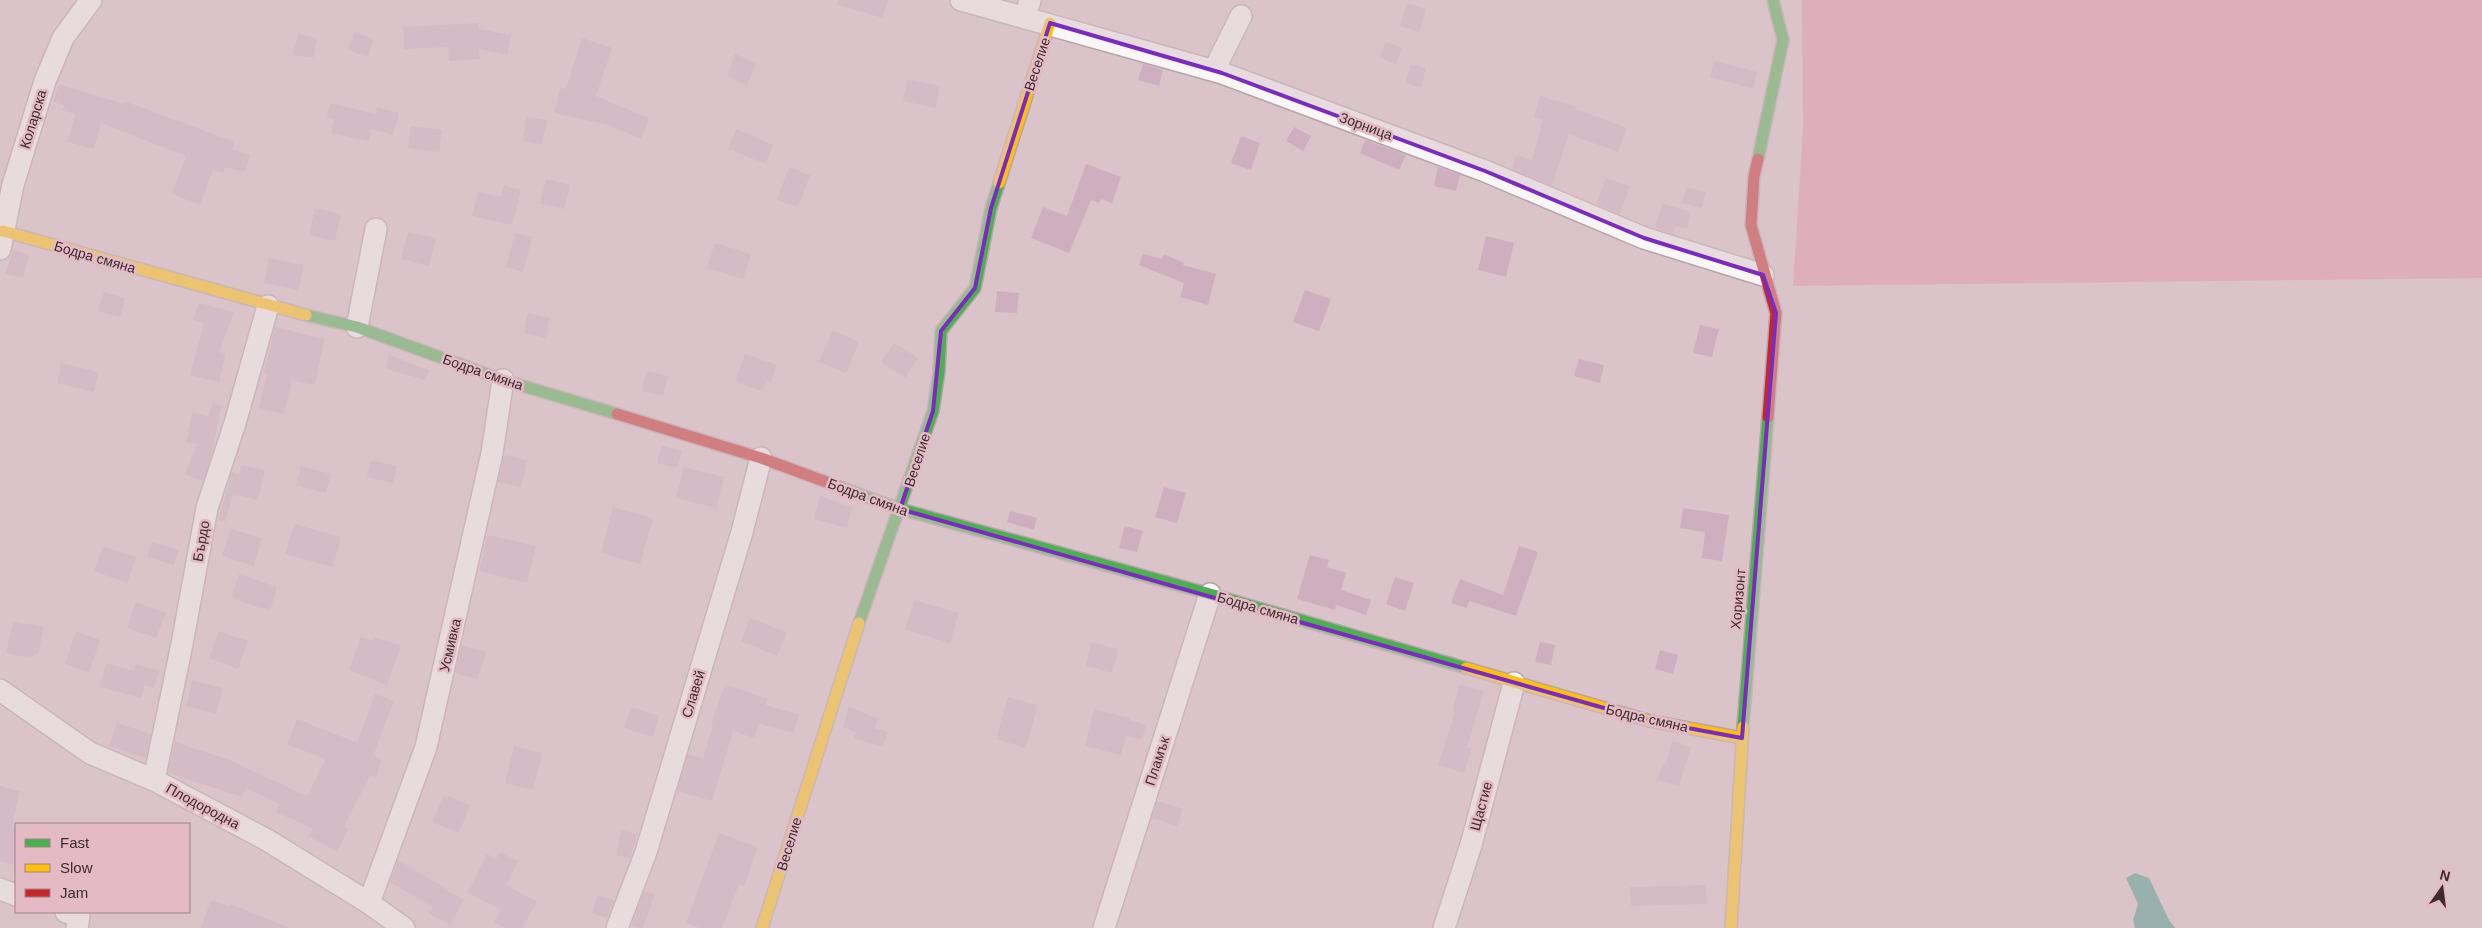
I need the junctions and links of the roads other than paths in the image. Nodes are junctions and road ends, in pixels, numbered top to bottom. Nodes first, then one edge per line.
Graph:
1 (91, 0) edge
2 (961, 0) edge
3 (1773, 0) edge
4 (1028, 9) edge
5 (1241, 16) dead end
6 (1050, 23) junction
7 (1214, 70) junction
8 (7, 183) edge
9 (376, 229) dead end
10 (1, 240) edge
11 (1763, 275) junction
12 (268, 306) junction
13 (357, 327) junction
14 (503, 380) junction
15 (761, 458) junction
16 (900, 509) junction
17 (1210, 594) junction
18 (1514, 683) junction
19 (0, 690) edge
20 (1742, 738) junction
21 (154, 780) junction
22 (0, 889) edge
23 (15, 895) edge
24 (369, 903) junction
25 (404, 928) edge
26 (617, 928) edge
27 (762, 928) edge
28 (1104, 928) edge
29 (1444, 928) edge
30 (1731, 928) edge

1 - 8 street, Коларска
2 - 4 street, Зорница
3 - 11 street, Хоризонт
4 - 6 street, Зорница
5 - 7 street
6 - 7 street, Зорница
6 - 16 street, Веселие
7 - 11 street, Зорница
8 - 10 street, Коларска
9 - 13 street
10 - 12 street, Бодра смяна
11 - 20 street, Хоризонт
12 - 13 street, Бодра смяна
12 - 21 street, Бърдо
13 - 14 street, Бодра смяна
14 - 15 street, Бодра смяна
14 - 24 street, Усмивка
15 - 16 street, Бодра смяна
15 - 26 street, Славей
16 - 17 street, Бодра смяна
16 - 27 street, Веселие
17 - 18 street, Бодра смяна
17 - 28 street, Пламък
18 - 20 street, Бодра смяна
18 - 29 street, Щастие
19 - 21 street, Плодородна
20 - 30 street, Хоризонт
21 - 24 street, Плодородна
22 - 23 street
24 - 25 street, Плодородна

